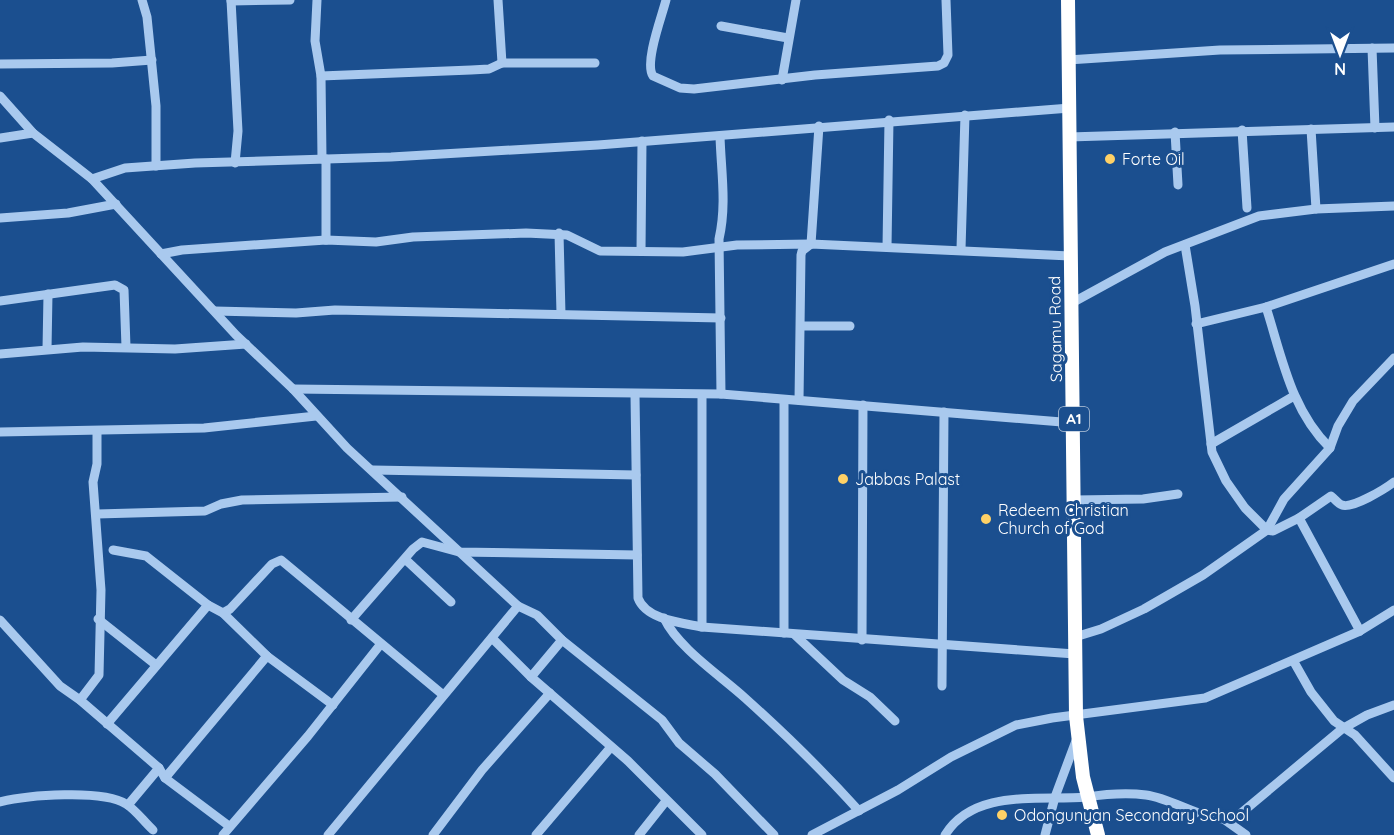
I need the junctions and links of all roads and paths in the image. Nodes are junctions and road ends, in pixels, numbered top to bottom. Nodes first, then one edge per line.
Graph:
1 (142, 0) edge
2 (290, 0) edge
3 (498, 0) edge
4 (666, 0) edge
5 (796, 0) edge
6 (946, 0) edge
7 (1068, 0) edge
8 (231, 1) edge
9 (315, 1) edge
10 (722, 26) dead end
11 (788, 38) junction
12 (1372, 48) junction
13 (1394, 48) edge
14 (152, 60) junction
15 (1068, 60) junction
16 (0, 63) edge
17 (502, 63) junction
18 (595, 63) dead end
19 (321, 76) junction
20 (782, 80) junction
21 (0, 96) edge
22 (1070, 108) junction
23 (965, 115) junction
24 (890, 120) junction
25 (819, 126) junction
26 (1394, 127) edge
27 (1375, 128) junction
28 (1311, 129) junction
29 (1242, 130) junction
30 (1175, 132) junction
31 (33, 133) junction
32 (720, 136) junction
33 (1069, 137) junction
34 (0, 138) edge
35 (642, 141) junction
36 (324, 159) junction
37 (236, 163) junction
38 (156, 166) junction
39 (92, 179) junction
40 (1178, 185) dead end
41 (106, 194) junction
42 (116, 204) junction
43 (1394, 206) edge
44 (102, 208) junction
45 (1247, 208) dead end
46 (1316, 209) junction
47 (0, 218) edge
48 (559, 233) junction
49 (326, 240) junction
50 (811, 244) junction
51 (1185, 245) junction
52 (720, 248) junction
53 (887, 248) junction
54 (961, 249) junction
55 (641, 251) junction
56 (161, 254) junction
57 (1070, 256) junction
58 (1394, 264) edge
59 (48, 294) junction
60 (0, 301) edge
61 (1070, 304) junction
62 (1266, 307) junction
63 (561, 314) junction
64 (225, 315) junction
65 (721, 318) junction
66 (1196, 324) junction
67 (802, 326) junction
68 (850, 326) dead end
69 (236, 335) junction
70 (246, 344) junction
71 (233, 345) junction
72 (126, 347) junction
73 (47, 349) junction
74 (0, 354) edge
75 (1394, 358) edge
76 (293, 389) junction
77 (721, 394) junction
78 (635, 395) junction
79 (702, 395) junction
80 (1294, 396) junction
81 (784, 400) junction
82 (799, 400) junction
83 (863, 405) junction
84 (944, 412) junction
85 (316, 416) junction
86 (1074, 423) junction
87 (97, 431) junction
88 (0, 432) edge
89 (1211, 444) junction
90 (1330, 448) junction
91 (383, 475) junction
92 (636, 475) junction
93 (1394, 482) edge
94 (1178, 494) dead end
95 (402, 497) junction
96 (1074, 500) junction
97 (97, 514) junction
98 (1299, 518) junction
99 (1267, 530) junction
100 (98, 535) junction
101 (112, 550) junction
102 (459, 552) junction
103 (484, 554) junction
104 (637, 555) junction
105 (405, 559) junction
106 (100, 565) junction
107 (479, 571) junction
108 (452, 603) dead end
109 (208, 604) junction
110 (518, 606) junction
111 (1394, 610) edge
112 (228, 613) junction
113 (663, 618) junction
114 (98, 619) junction
115 (0, 620) edge
116 (351, 620) junction
117 (702, 627) junction
118 (108, 629) junction
119 (1360, 631) junction
120 (784, 633) junction
121 (98, 635) junction
122 (795, 635) junction
123 (1075, 637) junction
124 (492, 638) junction
125 (562, 640) junction
126 (862, 640) junction
127 (944, 644) junction
128 (380, 645) junction
129 (1075, 654) junction
130 (267, 656) junction
131 (1294, 662) junction
132 (156, 665) junction
133 (531, 677) junction
134 (942, 686) dead end
135 (550, 693) junction
136 (442, 694) junction
137 (80, 700) junction
138 (333, 705) junction
139 (1394, 705) edge
140 (1076, 716) junction
141 (895, 721) dead end
142 (107, 723) junction
143 (1342, 729) junction
144 (1078, 736) junction
145 (611, 747) junction
146 (159, 768) junction
147 (165, 777) junction
148 (1394, 778) edge
149 (1087, 796) junction
150 (1054, 797) junction
151 (666, 801) junction
152 (0, 802) edge
153 (128, 805) junction
154 (859, 811) junction
155 (1225, 820) junction
156 (230, 826) junction
157 (153, 830) dead end
158 (223, 835) edge
159 (328, 835) edge
160 (433, 835) edge
161 (536, 835) edge
162 (639, 835) edge
163 (702, 835) edge
164 (774, 835) edge
165 (812, 835) edge
166 (945, 835) edge
167 (1045, 835) edge
168 (1098, 835) edge
169 (1246, 835) edge

1 - 14 street
2 - 8 street
3 - 17 street
4 - 20 street
5 - 11 street
6 - 20 street
7 - 15 highway, Sagamu Road / A1
8 - 37 street
9 - 19 street
10 - 11 street
11 - 20 street
12 - 13 street
12 - 15 street
12 - 27 street
14 - 16 street
14 - 38 street
15 - 22 highway, Sagamu Road / A1
17 - 18 street
17 - 19 street
19 - 36 street
21 - 31 street
22 - 23 street
22 - 33 highway, Sagamu Road / A1
23 - 24 street
23 - 54 street
24 - 25 street
24 - 53 street
25 - 32 street
25 - 50 street
26 - 27 street
27 - 28 street
28 - 29 street
28 - 46 street
29 - 30 street
29 - 45 street
30 - 33 street
30 - 40 street
31 - 34 street
31 - 39 street
32 - 35 street
32 - 52 street
33 - 57 highway, Sagamu Road / A1
35 - 36 street
35 - 55 street
36 - 37 street
36 - 49 street
37 - 38 street
38 - 39 street
39 - 41 street
41 - 42 street
41 - 44 street
42 - 44 street
42 - 56 street
43 - 46 street
44 - 47 street
46 - 51 street
48 - 49 street
48 - 55 street
48 - 63 street
49 - 56 street
50 - 52 street
50 - 53 street
50 - 67 street
51 - 61 street
51 - 66 street
52 - 55 street
52 - 65 street
53 - 54 street
54 - 57 street
56 - 64 street
57 - 61 highway, Sagamu Road / A1
58 - 62 street
59 - 60 street
59 - 72 street
59 - 73 street
61 - 86 highway, Sagamu Road / A1
62 - 66 street
62 - 80 street
63 - 64 street
63 - 65 street
64 - 69 street
65 - 77 street
66 - 89 street
67 - 68 street
67 - 82 street
69 - 70 street
69 - 71 street
70 - 71 street
70 - 76 street
71 - 72 street
72 - 73 street
73 - 74 street
75 - 90 street
76 - 78 street
76 - 85 street
77 - 79 street
77 - 81 street
78 - 79 street
78 - 92 street
79 - 117 street
80 - 89 street
80 - 90 street
81 - 82 street
81 - 120 street
82 - 83 street
83 - 84 street
83 - 126 street
84 - 86 street
84 - 127 street
85 - 87 street
85 - 91 street
86 - 96 highway, Sagamu Road / A1
87 - 88 street
87 - 97 street
89 - 99 street
90 - 99 street
91 - 92 street
91 - 95 street
92 - 104 street
93 - 98 street
94 - 96 street
95 - 97 street
95 - 102 street
96 - 123 highway, Sagamu Road / A1
97 - 100 street
98 - 99 street
98 - 119 street
99 - 123 street
100 - 101 street
100 - 106 street
101 - 106 street
101 - 109 street
102 - 103 street
102 - 105 street
102 - 107 street
103 - 104 street
103 - 107 street
104 - 113 street
105 - 108 street
105 - 116 street
106 - 114 street
107 - 110 street
109 - 112 street
109 - 132 street
110 - 124 street
110 - 125 street
111 - 119 street
112 - 116 street
112 - 130 street
113 - 117 street
113 - 154 street
114 - 118 street
114 - 121 street
115 - 137 street
116 - 128 street
117 - 120 street
118 - 121 street
118 - 132 street
119 - 131 street
120 - 122 street
121 - 137 street
122 - 126 street
122 - 141 street
123 - 129 highway, Sagamu Road / A1
124 - 133 street
124 - 136 street
125 - 133 street
125 - 164 street
126 - 127 street
127 - 129 street
127 - 134 street
128 - 136 street
128 - 138 street
129 - 140 highway, Sagamu Road / A1
130 - 138 street
130 - 147 street
131 - 140 street
131 - 143 street
132 - 142 street
133 - 135 street
135 - 145 street
135 - 160 street
136 - 159 street
137 - 142 street
138 - 156 street
139 - 143 street
140 - 144 highway, Sagamu Road / A1
140 - 154 street
142 - 146 street
143 - 148 street
143 - 155 street
144 - 149 highway, Sagamu Road / A1
144 - 150 street
145 - 151 street
145 - 161 street
146 - 147 street
146 - 153 street
147 - 156 street
149 - 150 street
149 - 155 street
149 - 168 highway, Sagamu Road / A1
150 - 166 street
150 - 167 street
151 - 162 street
151 - 163 street
152 - 153 street
153 - 157 street
154 - 165 street
155 - 169 street
156 - 158 street

